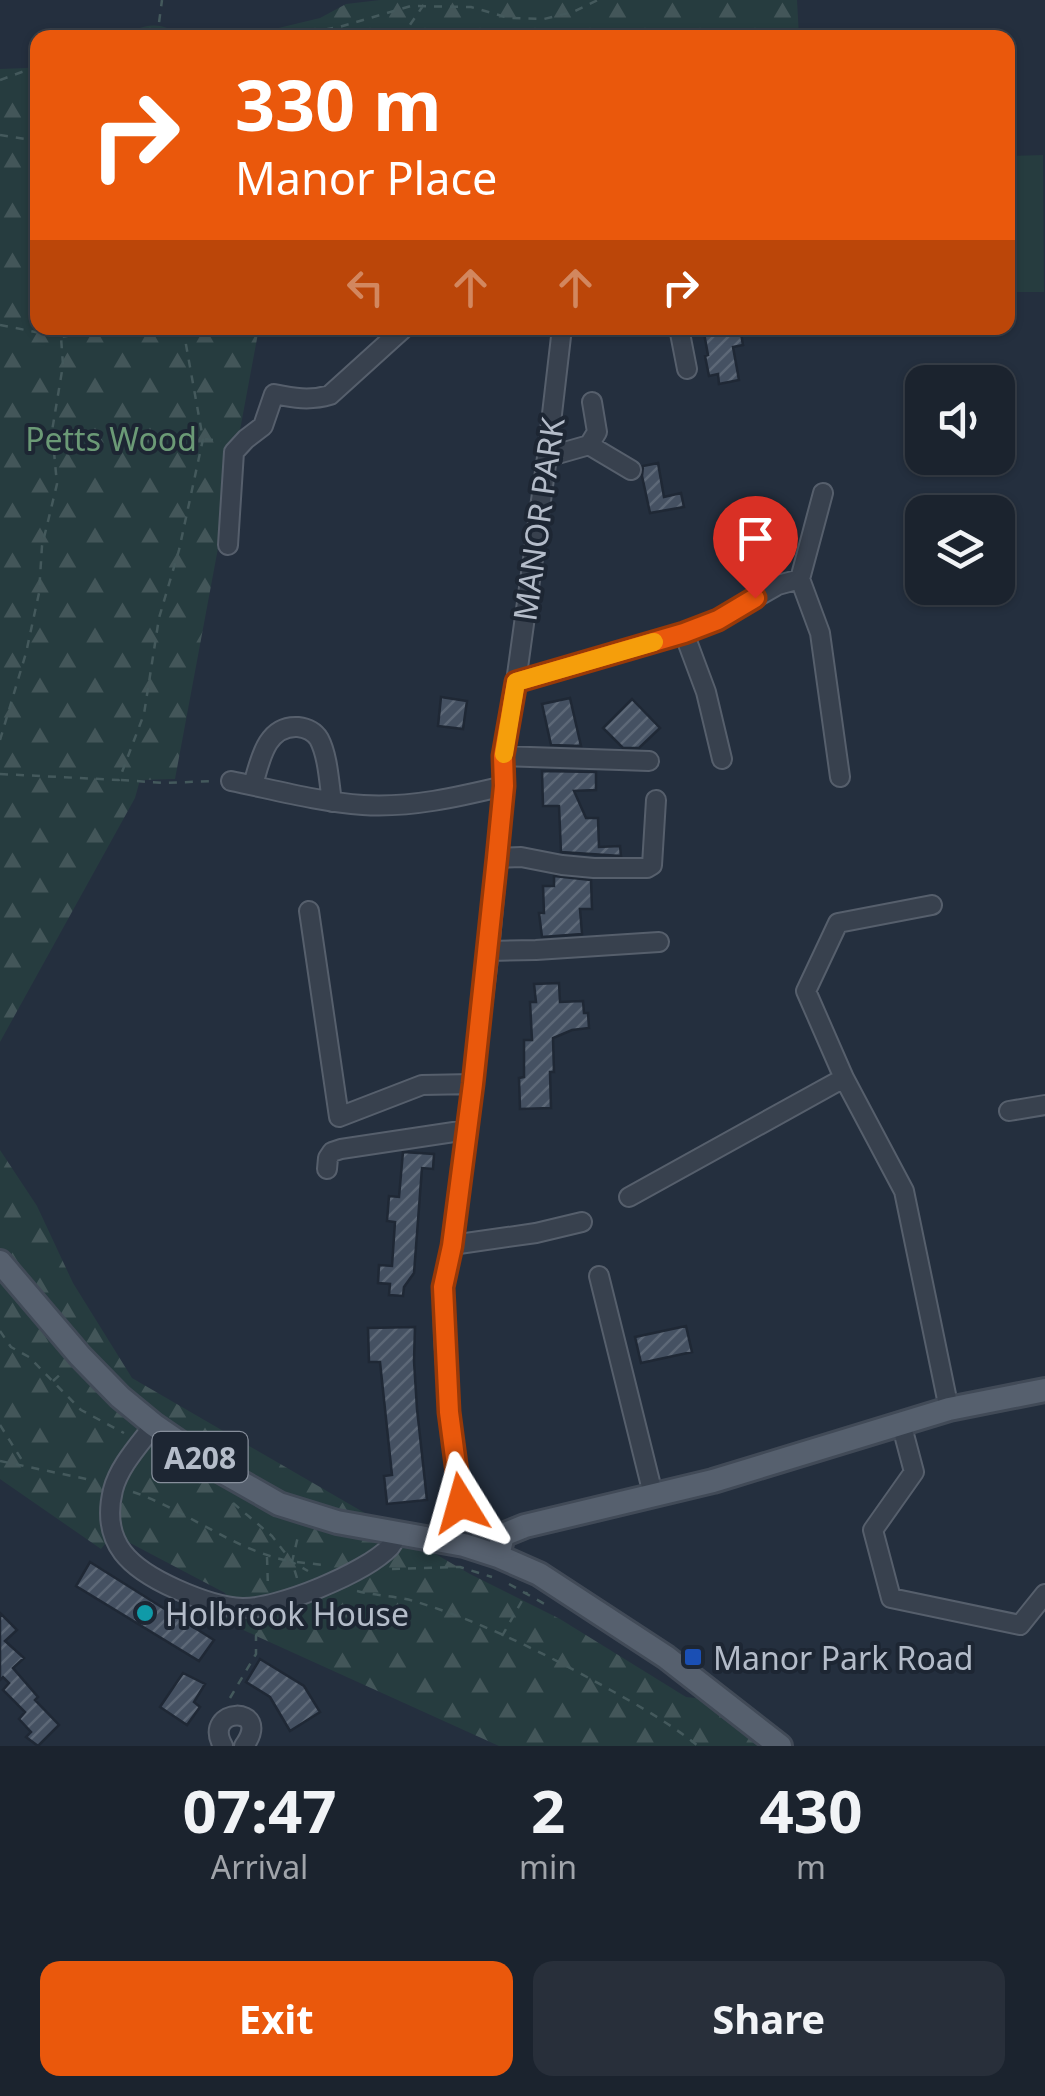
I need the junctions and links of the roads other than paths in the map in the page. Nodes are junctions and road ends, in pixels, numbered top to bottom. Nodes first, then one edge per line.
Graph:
1 (396, 335) edge
2 (561, 335) edge
3 (680, 335) edge
4 (687, 369) dead end
5 (592, 402) dead end
6 (589, 445) junction
7 (548, 458) junction
8 (630, 470) dead end
9 (823, 493) dead end
10 (228, 545) dead end
11 (800, 579) junction
12 (684, 633) junction
13 (516, 682) junction
14 (503, 756) junction
15 (722, 759) dead end
16 (649, 761) dead end
17 (840, 778) dead end
18 (231, 780) road end
19 (253, 785) junction
20 (504, 786) junction
21 (656, 800) dead end
22 (332, 802) junction
23 (497, 858) junction
24 (932, 906) dead end
25 (309, 911) dead end
26 (660, 942) dead end
27 (489, 950) junction
28 (844, 1078) junction
29 (473, 1084) junction
30 (1045, 1105) edge
31 (1009, 1111) dead end
32 (467, 1130) junction
33 (327, 1169) dead end
34 (629, 1196) dead end
35 (582, 1222) dead end
36 (452, 1246) junction
37 (0, 1262) edge
38 (600, 1276) dead end
39 (1045, 1390) edge
40 (949, 1410) junction
41 (901, 1424) junction
42 (147, 1434) junction
43 (654, 1494) junction
44 (398, 1534) junction
45 (464, 1545) junction
46 (498, 1556) junction
47 (1045, 1594) edge
48 (224, 1746) edge
49 (244, 1746) edge
50 (780, 1746) edge

1 - 10 street
2 - 7 street, MANOR PARK
3 - 4 street
5 - 6 street
6 - 7 street
6 - 8 street
7 - 13 street, MANOR PARK
9 - 11 street
11 - 12 street
11 - 17 street
12 - 13 street
12 - 15 street
13 - 14 street, MANOR PARK
14 - 16 street
14 - 20 street, MANOR PARK
18 - 19 street
19 - 22 street
19 - 22 street
20 - 22 street
20 - 23 street, MANOR PARK
21 - 23 street
23 - 27 street, MANOR PARK
24 - 28 street
25 - 29 street
26 - 27 street
27 - 29 street, MANOR PARK
28 - 34 street
28 - 40 street
29 - 32 street, MANOR PARK
30 - 31 street
32 - 33 street
32 - 36 street, MANOR PARK
35 - 36 street
36 - 45 street, MANOR PARK
37 - 42 main road, A208
38 - 43 street
39 - 40 main road
40 - 41 main road
41 - 43 main road
41 - 47 street
42 - 44 main road, A208
42 - 44 street
43 - 46 main road
44 - 45 main road, A208
45 - 46 main road, A208
46 - 50 main road, A208
48 - 49 street

